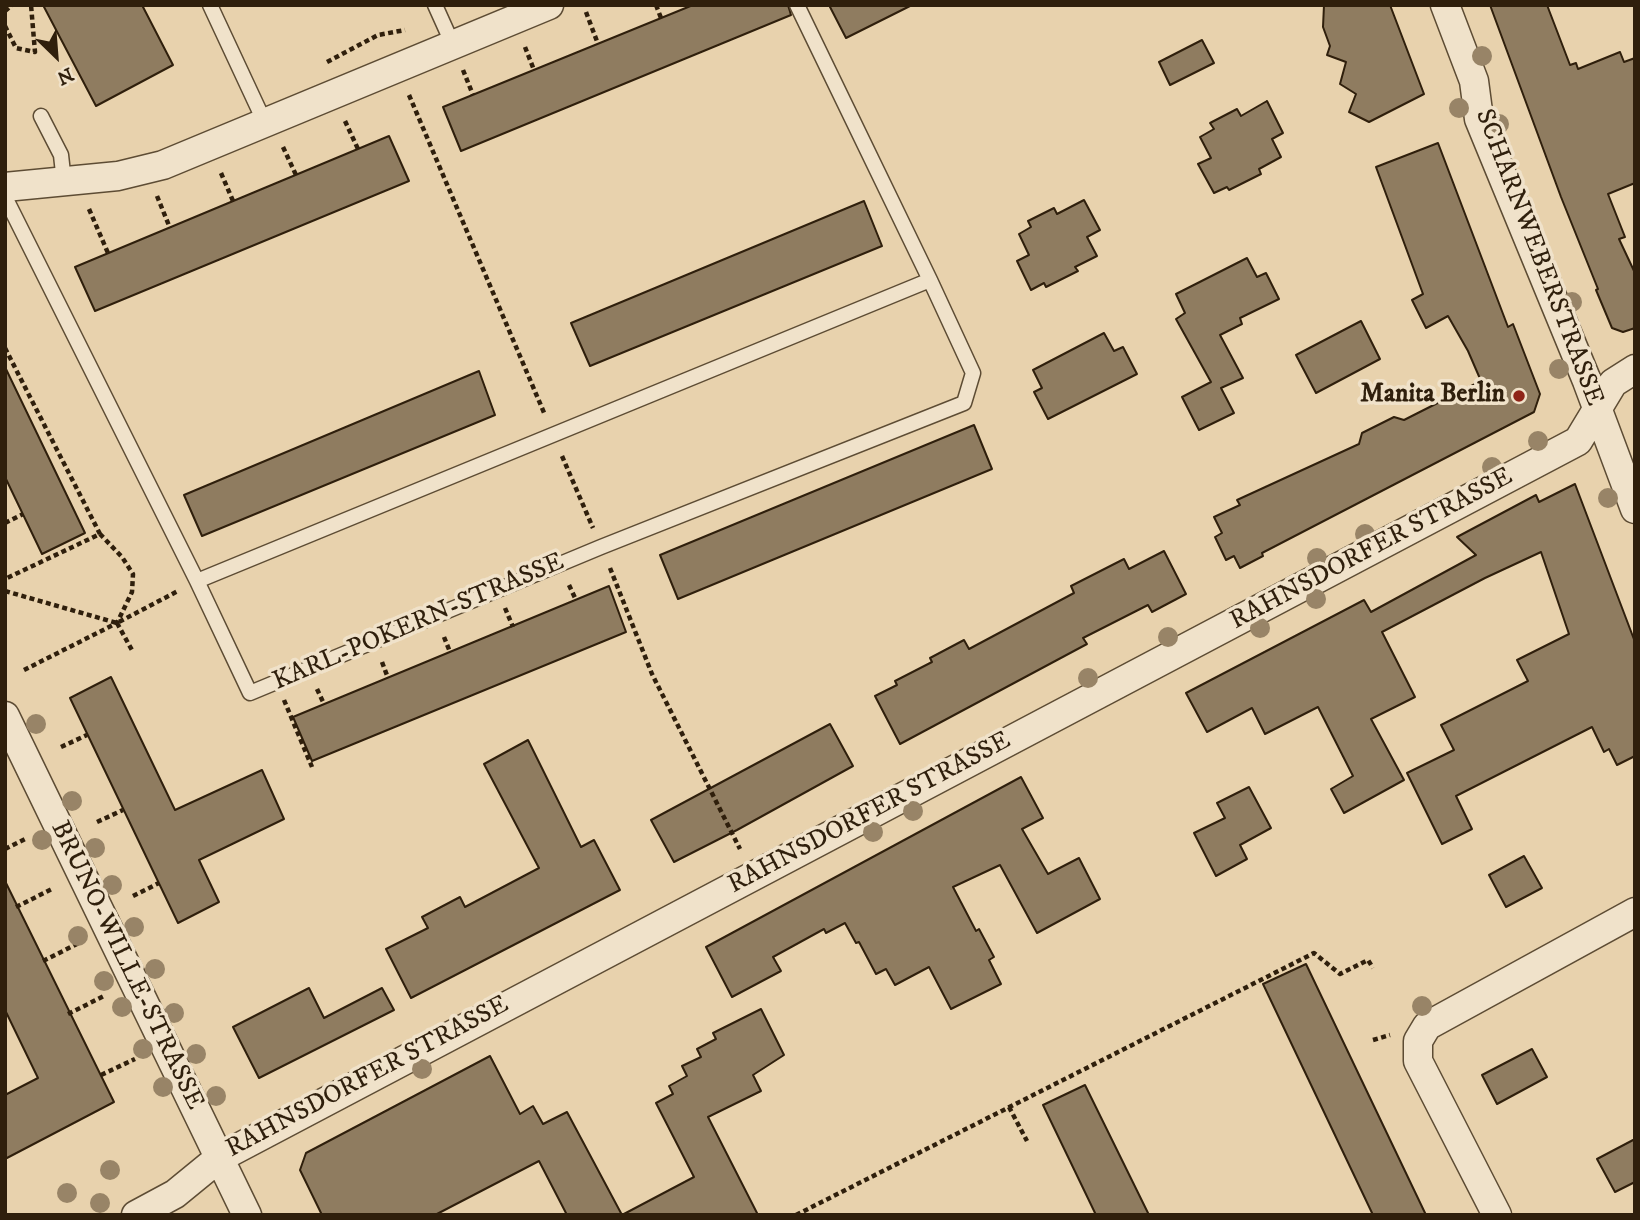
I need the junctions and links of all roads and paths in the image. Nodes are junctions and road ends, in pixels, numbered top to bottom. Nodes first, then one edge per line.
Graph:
1 (12, 5) edge
2 (31, 5) edge
3 (210, 5) edge
4 (435, 5) edge
5 (549, 5) edge
6 (656, 5) edge
7 (797, 5) edge
8 (1445, 5) edge
9 (5, 11) edge
10 (586, 12) dead end
11 (661, 18) dead end
12 (5, 26) edge
13 (522, 38) dead end
14 (598, 44) dead end
15 (457, 54) junction
16 (534, 69) dead end
17 (405, 86) dead end
18 (474, 95) dead end
19 (342, 112) dead end
20 (41, 116) dead end
21 (272, 131) junction
22 (358, 149) dead end
23 (217, 164) dead end
24 (296, 175) dead end
25 (64, 182) junction
26 (5, 187) edge
27 (155, 190) dead end
28 (5, 197) edge
29 (233, 201) dead end
30 (87, 202) dead end
31 (170, 228) dead end
32 (108, 253) dead end
33 (930, 280) junction
34 (5, 348) edge
35 (1635, 369) edge
36 (1596, 408) junction
37 (554, 435) junction
38 (1635, 509) edge
39 (23, 514) dead end
40 (5, 523) edge
41 (100, 534) junction
42 (601, 547) junction
43 (5, 579) edge
44 (197, 581) junction
45 (5, 591) edge
46 (117, 623) junction
47 (133, 652) dead end
48 (23, 670) dead end
49 (276, 682) junction
50 (5, 716) edge
51 (87, 735) dead end
52 (61, 747) dead end
53 (312, 767) dead end
54 (123, 810) dead end
55 (97, 822) dead end
56 (27, 838) dead end
57 (5, 849) edge
58 (753, 875) junction
59 (159, 883) dead end
60 (52, 888) dead end
61 (133, 896) dead end
62 (16, 906) dead end
63 (1635, 912) edge
64 (79, 943) dead end
65 (43, 961) dead end
66 (1373, 968) dead end
67 (104, 996) dead end
68 (68, 1014) dead end
69 (1398, 1033) dead end
70 (1373, 1040) dead end
71 (135, 1059) dead end
72 (101, 1075) dead end
73 (1009, 1107) junction
74 (1027, 1141) dead end
75 (219, 1158) junction
76 (136, 1215) edge
77 (247, 1215) edge
78 (796, 1215) edge
79 (1496, 1215) edge

1 - 9 path
2 - 12 path
3 - 21 lane
4 - 15 lane
5 - 15 street
6 - 11 path
7 - 33 lane, KARL-POKERN-STRASSE
8 - 36 street, SCHARNWEBERSTRASSE
10 - 14 path
13 - 16 path
15 - 18 path
15 - 21 street
17 - 37 path
19 - 22 path
20 - 25 lane
21 - 24 path
21 - 25 street
23 - 29 path
25 - 26 street
27 - 31 path
28 - 44 lane
30 - 32 path
33 - 37 lane
33 - 42 lane, KARL-POKERN-STRASSE
34 - 41 path
35 - 36 street, RAHNSDORFER STRASSE
36 - 38 street, SCHARNWEBERSTRASSE
36 - 58 street, RAHNSDORFER STRASSE
37 - 42 path
37 - 44 lane
39 - 40 path
41 - 43 path
41 - 46 path
42 - 49 lane, KARL-POKERN-STRASSE
42 - 58 path
44 - 46 path
44 - 49 lane, KARL-POKERN-STRASSE
45 - 46 path
46 - 47 path
46 - 48 path
49 - 53 path
50 - 75 street, BRUNO-WILLE-STRASSE
51 - 52 path
54 - 55 path
56 - 57 path
58 - 75 street, RAHNSDORFER STRASSE
59 - 61 path
60 - 62 path
63 - 79 street
64 - 65 path
66 - 73 path
67 - 68 path
69 - 70 path
71 - 72 path
73 - 74 path
73 - 78 path
75 - 76 street, RAHNSDORFER STRASSE
75 - 77 street, BRUNO-WILLE-STRASSE

